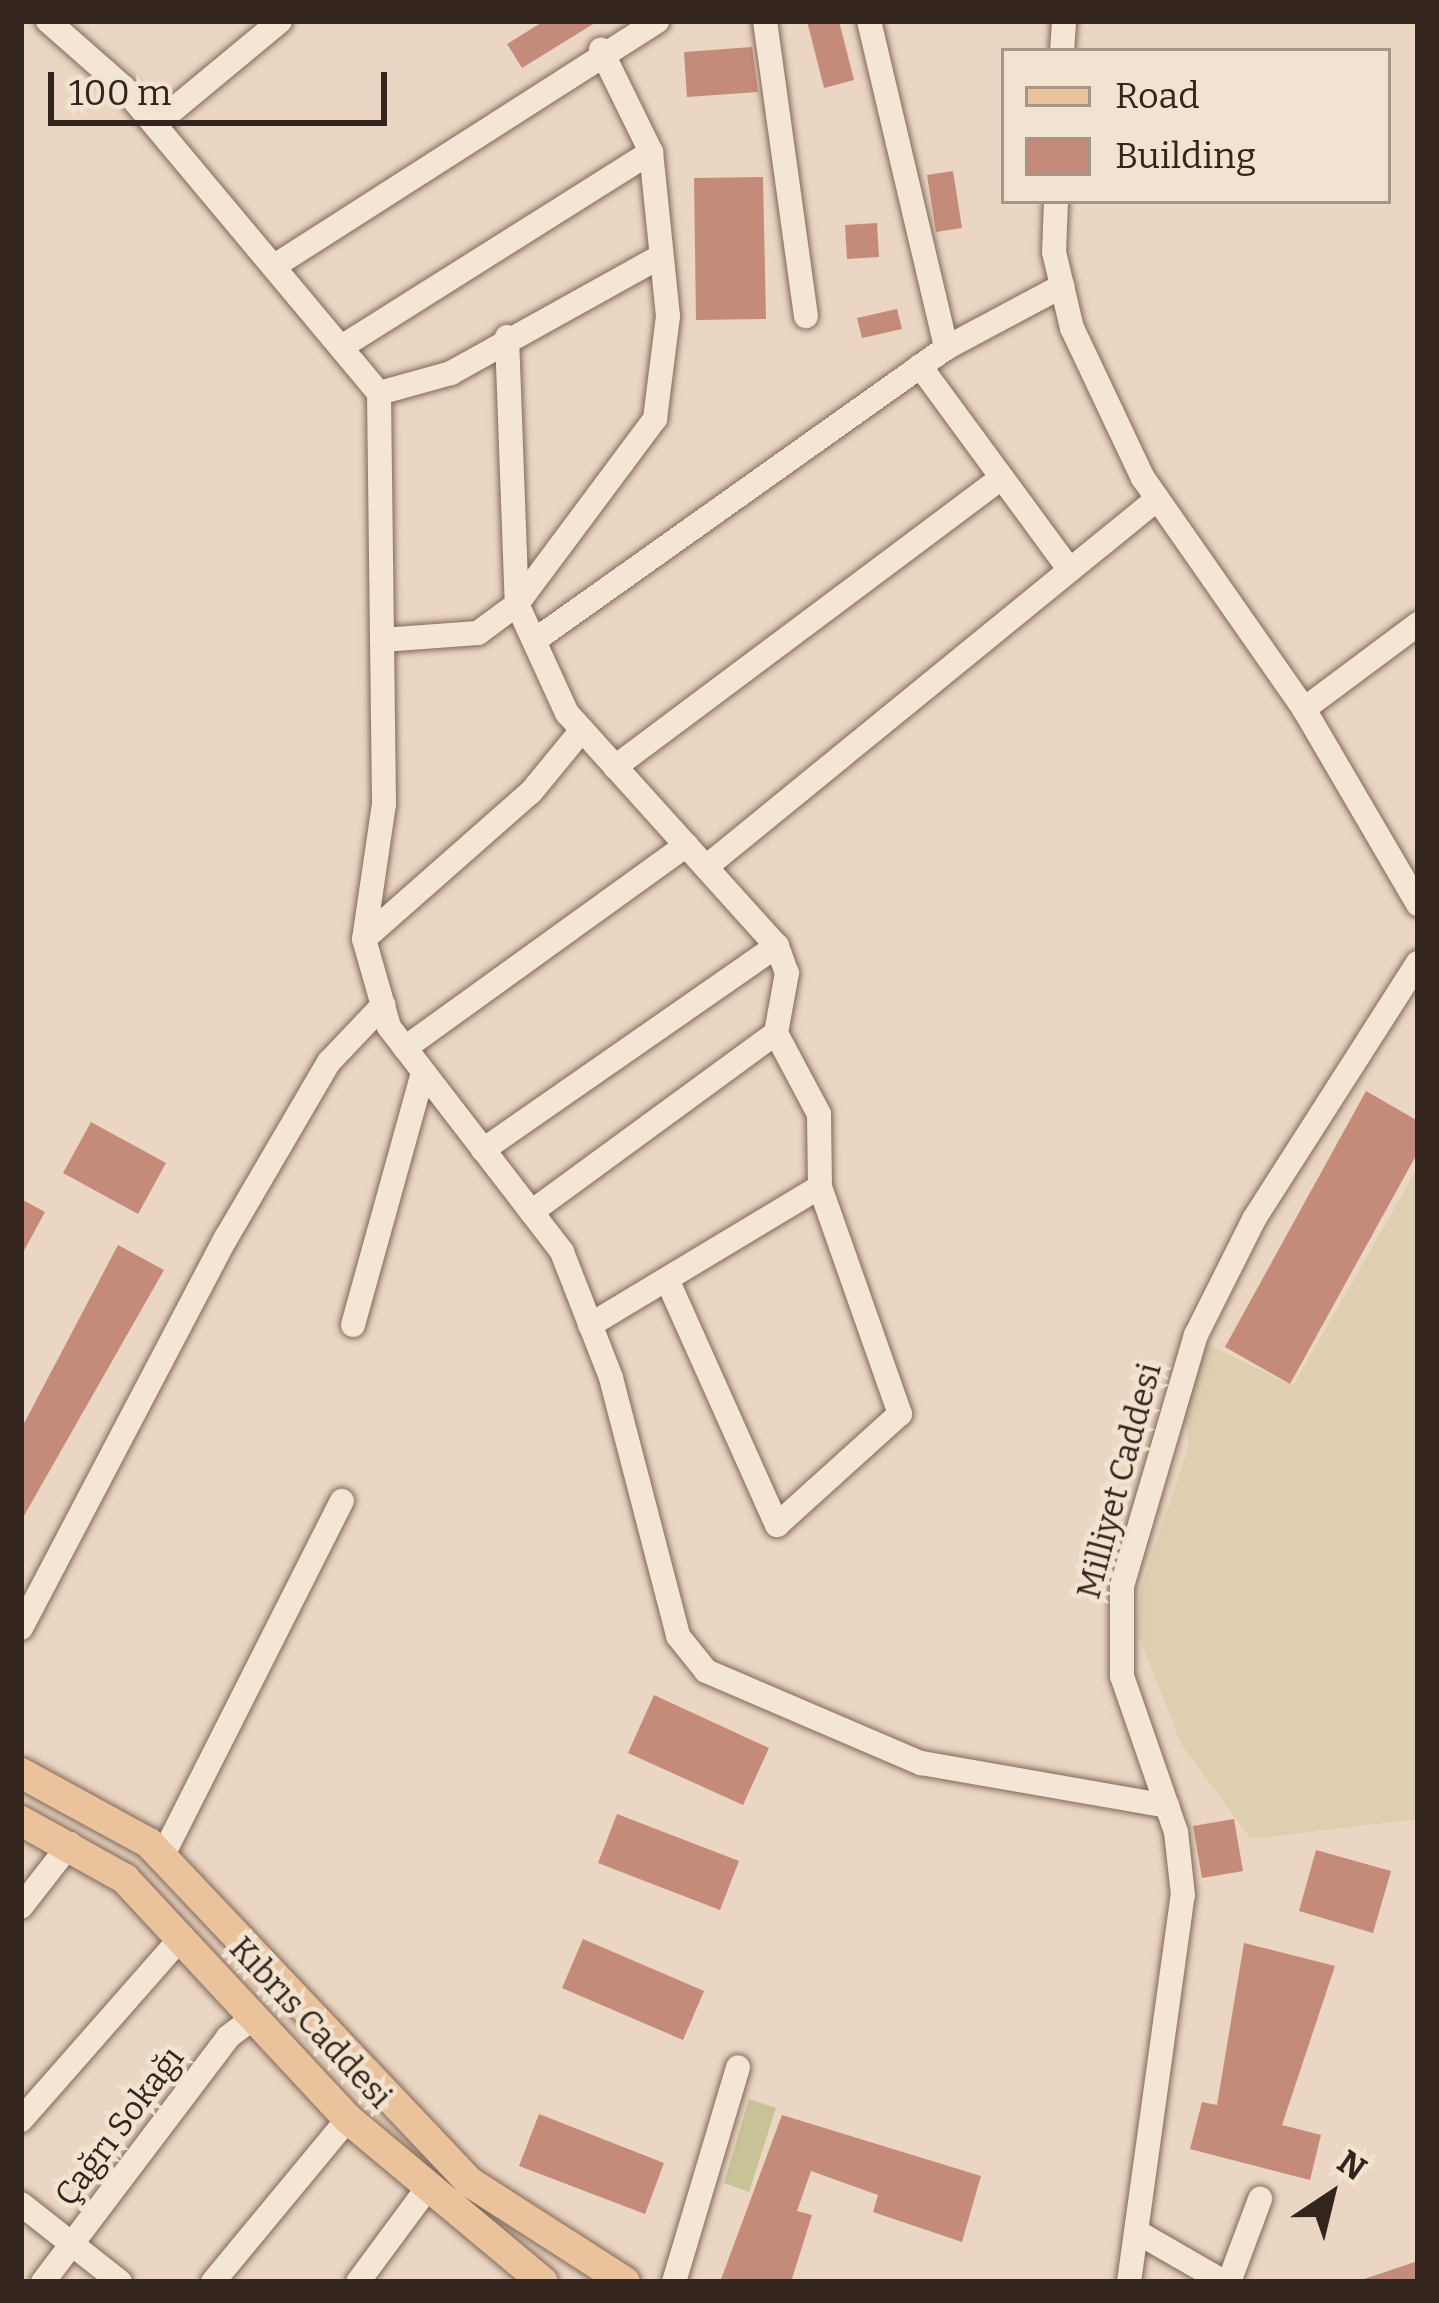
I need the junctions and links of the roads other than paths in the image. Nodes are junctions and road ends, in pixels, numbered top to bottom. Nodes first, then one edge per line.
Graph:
1 (280, 21) edge
2 (657, 21) edge
3 (765, 21) edge
4 (869, 21) edge
5 (64, 26) edge
6 (621, 27) edge
7 (601, 50) junction
8 (156, 124) junction
9 (651, 152) junction
10 (1056, 204) edge
11 (661, 256) junction
12 (279, 263) junction
13 (1062, 286) junction
14 (806, 316) dead end
15 (506, 337) junction
16 (343, 346) junction
17 (946, 348) junction
18 (920, 366) junction
19 (379, 392) junction
20 (1002, 478) junction
21 (1157, 500) junction
22 (1066, 565) junction
23 (517, 604) junction
24 (1418, 624) edge
25 (538, 638) junction
26 (382, 640) junction
27 (1304, 710) junction
28 (582, 730) junction
29 (615, 766) junction
30 (686, 845) junction
31 (706, 867) junction
32 (1418, 904) edge
33 (364, 939) junction
34 (777, 946) junction
35 (1418, 963) edge
36 (383, 1005) junction
37 (776, 1034) junction
38 (405, 1048) junction
39 (423, 1073) junction
40 (483, 1150) junction
41 (820, 1187) junction
42 (531, 1212) junction
43 (670, 1286) junction
44 (353, 1325) dead end
45 (590, 1325) junction
46 (342, 1501) dead end
47 (21, 1628) edge
48 (21, 1773) edge
49 (1167, 1806) junction
50 (21, 1821) edge
51 (70, 1844) junction
52 (162, 1858) junction
53 (21, 1907) edge
54 (181, 1938) junction
55 (255, 2017) junction
56 (738, 2068) dead end
57 (348, 2119) junction
58 (21, 2120) edge
59 (426, 2190) junction
60 (1260, 2199) dead end
61 (21, 2204) edge
62 (1137, 2232) junction
63 (73, 2245) junction
64 (533, 2280) edge
65 (43, 2282) edge
66 (120, 2282) edge
67 (213, 2282) edge
68 (358, 2282) edge
69 (625, 2282) edge
70 (674, 2282) edge
71 (1129, 2282) edge
72 (1226, 2282) edge

1 - 8 street
2 - 6 street
3 - 14 street
4 - 17 street
5 - 8 street
6 - 7 street
7 - 9 street
7 - 12 street
8 - 12 street
9 - 11 street
9 - 16 street
10 - 13 street
11 - 15 street
11 - 23 street
12 - 16 street
13 - 17 street
13 - 21 street
15 - 19 street
15 - 23 street
16 - 19 street
17 - 18 street
18 - 20 street
18 - 25 street
19 - 26 street
20 - 22 street
20 - 29 street
21 - 22 street
21 - 27 street
22 - 31 street
23 - 25 street
23 - 26 street
24 - 27 street
25 - 28 street
26 - 33 street
27 - 32 street
28 - 29 street
28 - 33 street
29 - 30 street
30 - 31 street
30 - 38 street
31 - 34 street
33 - 36 street
34 - 37 street
34 - 40 street
35 - 49 street, Milliyet Caddesi
36 - 38 street
36 - 47 street
37 - 41 street
37 - 42 street
38 - 39 street
39 - 40 street
39 - 44 street
40 - 42 street
41 - 43 street
41 - 43 street
42 - 45 street
43 - 45 street
45 - 49 street
46 - 52 street
48 - 52 main road
49 - 62 street, Milliyet Caddesi
50 - 51 main road, Kıbrıs Caddesi
51 - 53 street
51 - 54 main road, Kıbrıs Caddesi
52 - 69 main road
54 - 55 main road, Kıbrıs Caddesi
54 - 58 street
55 - 57 main road, Kıbrıs Caddesi
55 - 63 street, Çağrı Sokağı
56 - 70 street
57 - 59 main road, Kıbrıs Caddesi
57 - 67 street
59 - 64 main road, Kıbrıs Caddesi
59 - 68 street
60 - 72 street
61 - 63 street
62 - 71 street, Milliyet Caddesi
62 - 72 street
63 - 65 street, Çağrı Sokağı
63 - 66 street

